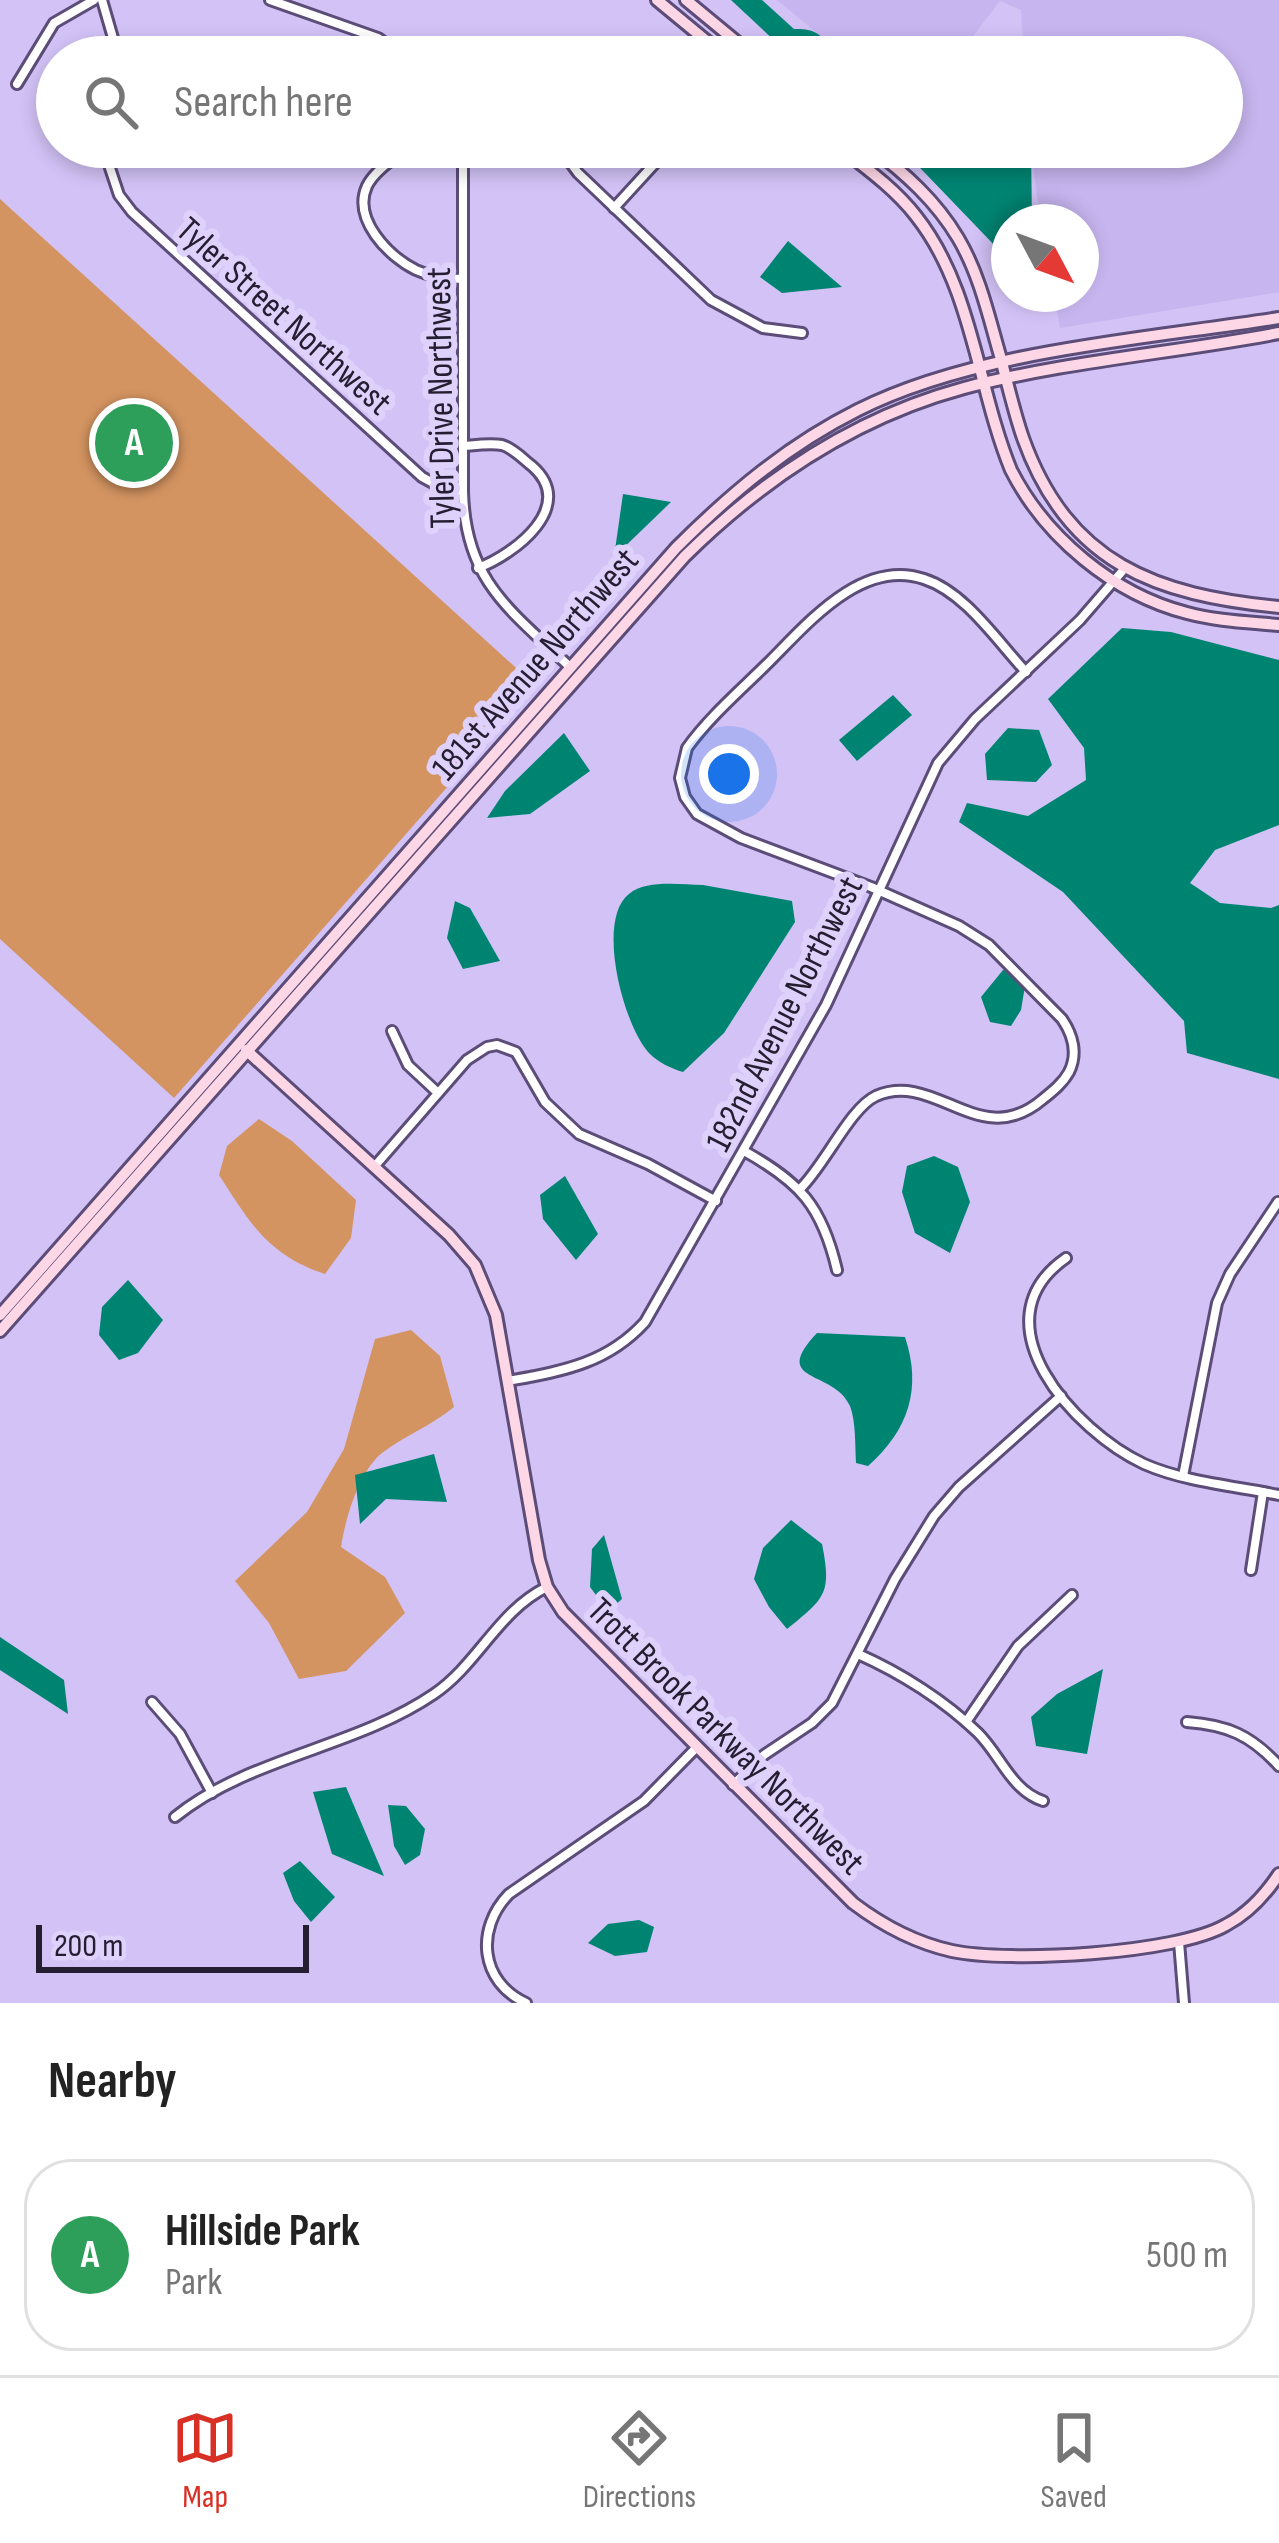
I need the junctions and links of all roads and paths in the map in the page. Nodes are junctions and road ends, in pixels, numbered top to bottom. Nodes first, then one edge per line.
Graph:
1 (98, 0) edge
2 (270, 0) edge
3 (656, 0) edge
4 (686, 0) edge
5 (46, 36) edge
6 (111, 36) edge
7 (372, 36) edge
8 (700, 36) edge
9 (730, 36) edge
10 (36, 53) edge
11 (17, 84) dead end
12 (110, 168) edge
13 (385, 168) edge
14 (463, 168) edge
15 (574, 168) edge
16 (651, 168) edge
17 (864, 168) edge
18 (895, 168) edge
19 (614, 208) junction
20 (463, 279) junction
21 (1279, 318) edge
22 (802, 333) dead end
23 (1279, 333) edge
24 (1002, 363) junction
25 (978, 368) junction
26 (1007, 379) junction
27 (983, 384) junction
28 (464, 446) junction
29 (463, 491) junction
30 (478, 568) junction
31 (1125, 568) junction
32 (1115, 583) junction
33 (1279, 607) edge
34 (1279, 625) edge
35 (576, 671) junction
36 (1025, 672) junction
37 (877, 890) junction
38 (392, 1031) dead end
39 (244, 1048) junction
40 (438, 1094) junction
41 (744, 1151) junction
42 (374, 1167) junction
43 (800, 1189) junction
44 (716, 1201) junction
45 (1278, 1202) edge
46 (1066, 1258) dead end
47 (837, 1270) dead end
48 (0, 1315) edge
49 (0, 1331) edge
50 (508, 1381) junction
51 (1061, 1396) junction
52 (1183, 1476) junction
53 (1263, 1492) junction
54 (1279, 1495) edge
55 (1250, 1570) dead end
56 (547, 1587) junction
57 (1072, 1595) dead end
58 (859, 1654) junction
59 (152, 1702) dead end
60 (1187, 1721) dead end
61 (966, 1723) junction
62 (696, 1748) junction
63 (1279, 1766) edge
64 (734, 1784) junction
65 (212, 1792) junction
66 (1043, 1801) dead end
67 (175, 1817) dead end
68 (1279, 1874) edge
69 (1179, 1942) junction
70 (526, 2003) edge
71 (1184, 2003) edge

1 - 5 street
1 - 6 street
2 - 7 street
3 - 8 main road
4 - 9 main road
10 - 11 street
12 - 29 street, Tyler Street Northwest
13 - 20 street
14 - 20 street, Tyler Drive Northwest
15 - 19 street
16 - 19 street
17 - 25 main road
18 - 24 main road
19 - 22 street
20 - 28 street, Tyler Drive Northwest
21 - 24 main road, 181st Avenue Northwest
23 - 26 main road, 181st Avenue Northwest
24 - 25 main road, 181st Avenue Northwest
24 - 26 main road
25 - 27 main road
25 - 35 main road, 181st Avenue Northwest
26 - 27 main road, 181st Avenue Northwest
26 - 31 main road
27 - 32 main road
27 - 35 main road, 181st Avenue Northwest
28 - 29 street, Tyler Drive Northwest
28 - 30 street
29 - 30 street, Tyler Drive Northwest
30 - 35 street, Tyler Drive Northwest
31 - 32 street, 182nd Avenue Northwest
31 - 33 main road
32 - 34 main road
32 - 36 street, 182nd Avenue Northwest
35 - 39 main road, 181st Avenue Northwest
36 - 37 street, 182nd Avenue Northwest
36 - 37 street
37 - 41 street, 182nd Avenue Northwest
37 - 43 street
38 - 40 street
39 - 42 main road, Trott Brook Parkway Northwest
39 - 48 main road, 181st Avenue Northwest
39 - 49 main road, 181st Avenue Northwest
40 - 42 street
40 - 44 street
41 - 43 street
41 - 44 street, 182nd Avenue Northwest
42 - 50 main road, Trott Brook Parkway Northwest
43 - 47 street
44 - 50 street, 182nd Avenue Northwest
45 - 52 street
46 - 51 street
50 - 56 main road, Trott Brook Parkway Northwest
51 - 52 street
51 - 58 street
52 - 53 street
53 - 54 street
53 - 55 street
56 - 62 main road, Trott Brook Parkway Northwest
56 - 65 street
57 - 61 street
58 - 61 street
58 - 64 street
59 - 65 street
60 - 63 street
61 - 66 street
62 - 64 main road, Trott Brook Parkway Northwest
62 - 70 street
64 - 69 main road, Trott Brook Parkway Northwest
65 - 67 street
68 - 69 main road, Trott Brook Parkway Northwest
69 - 71 street

